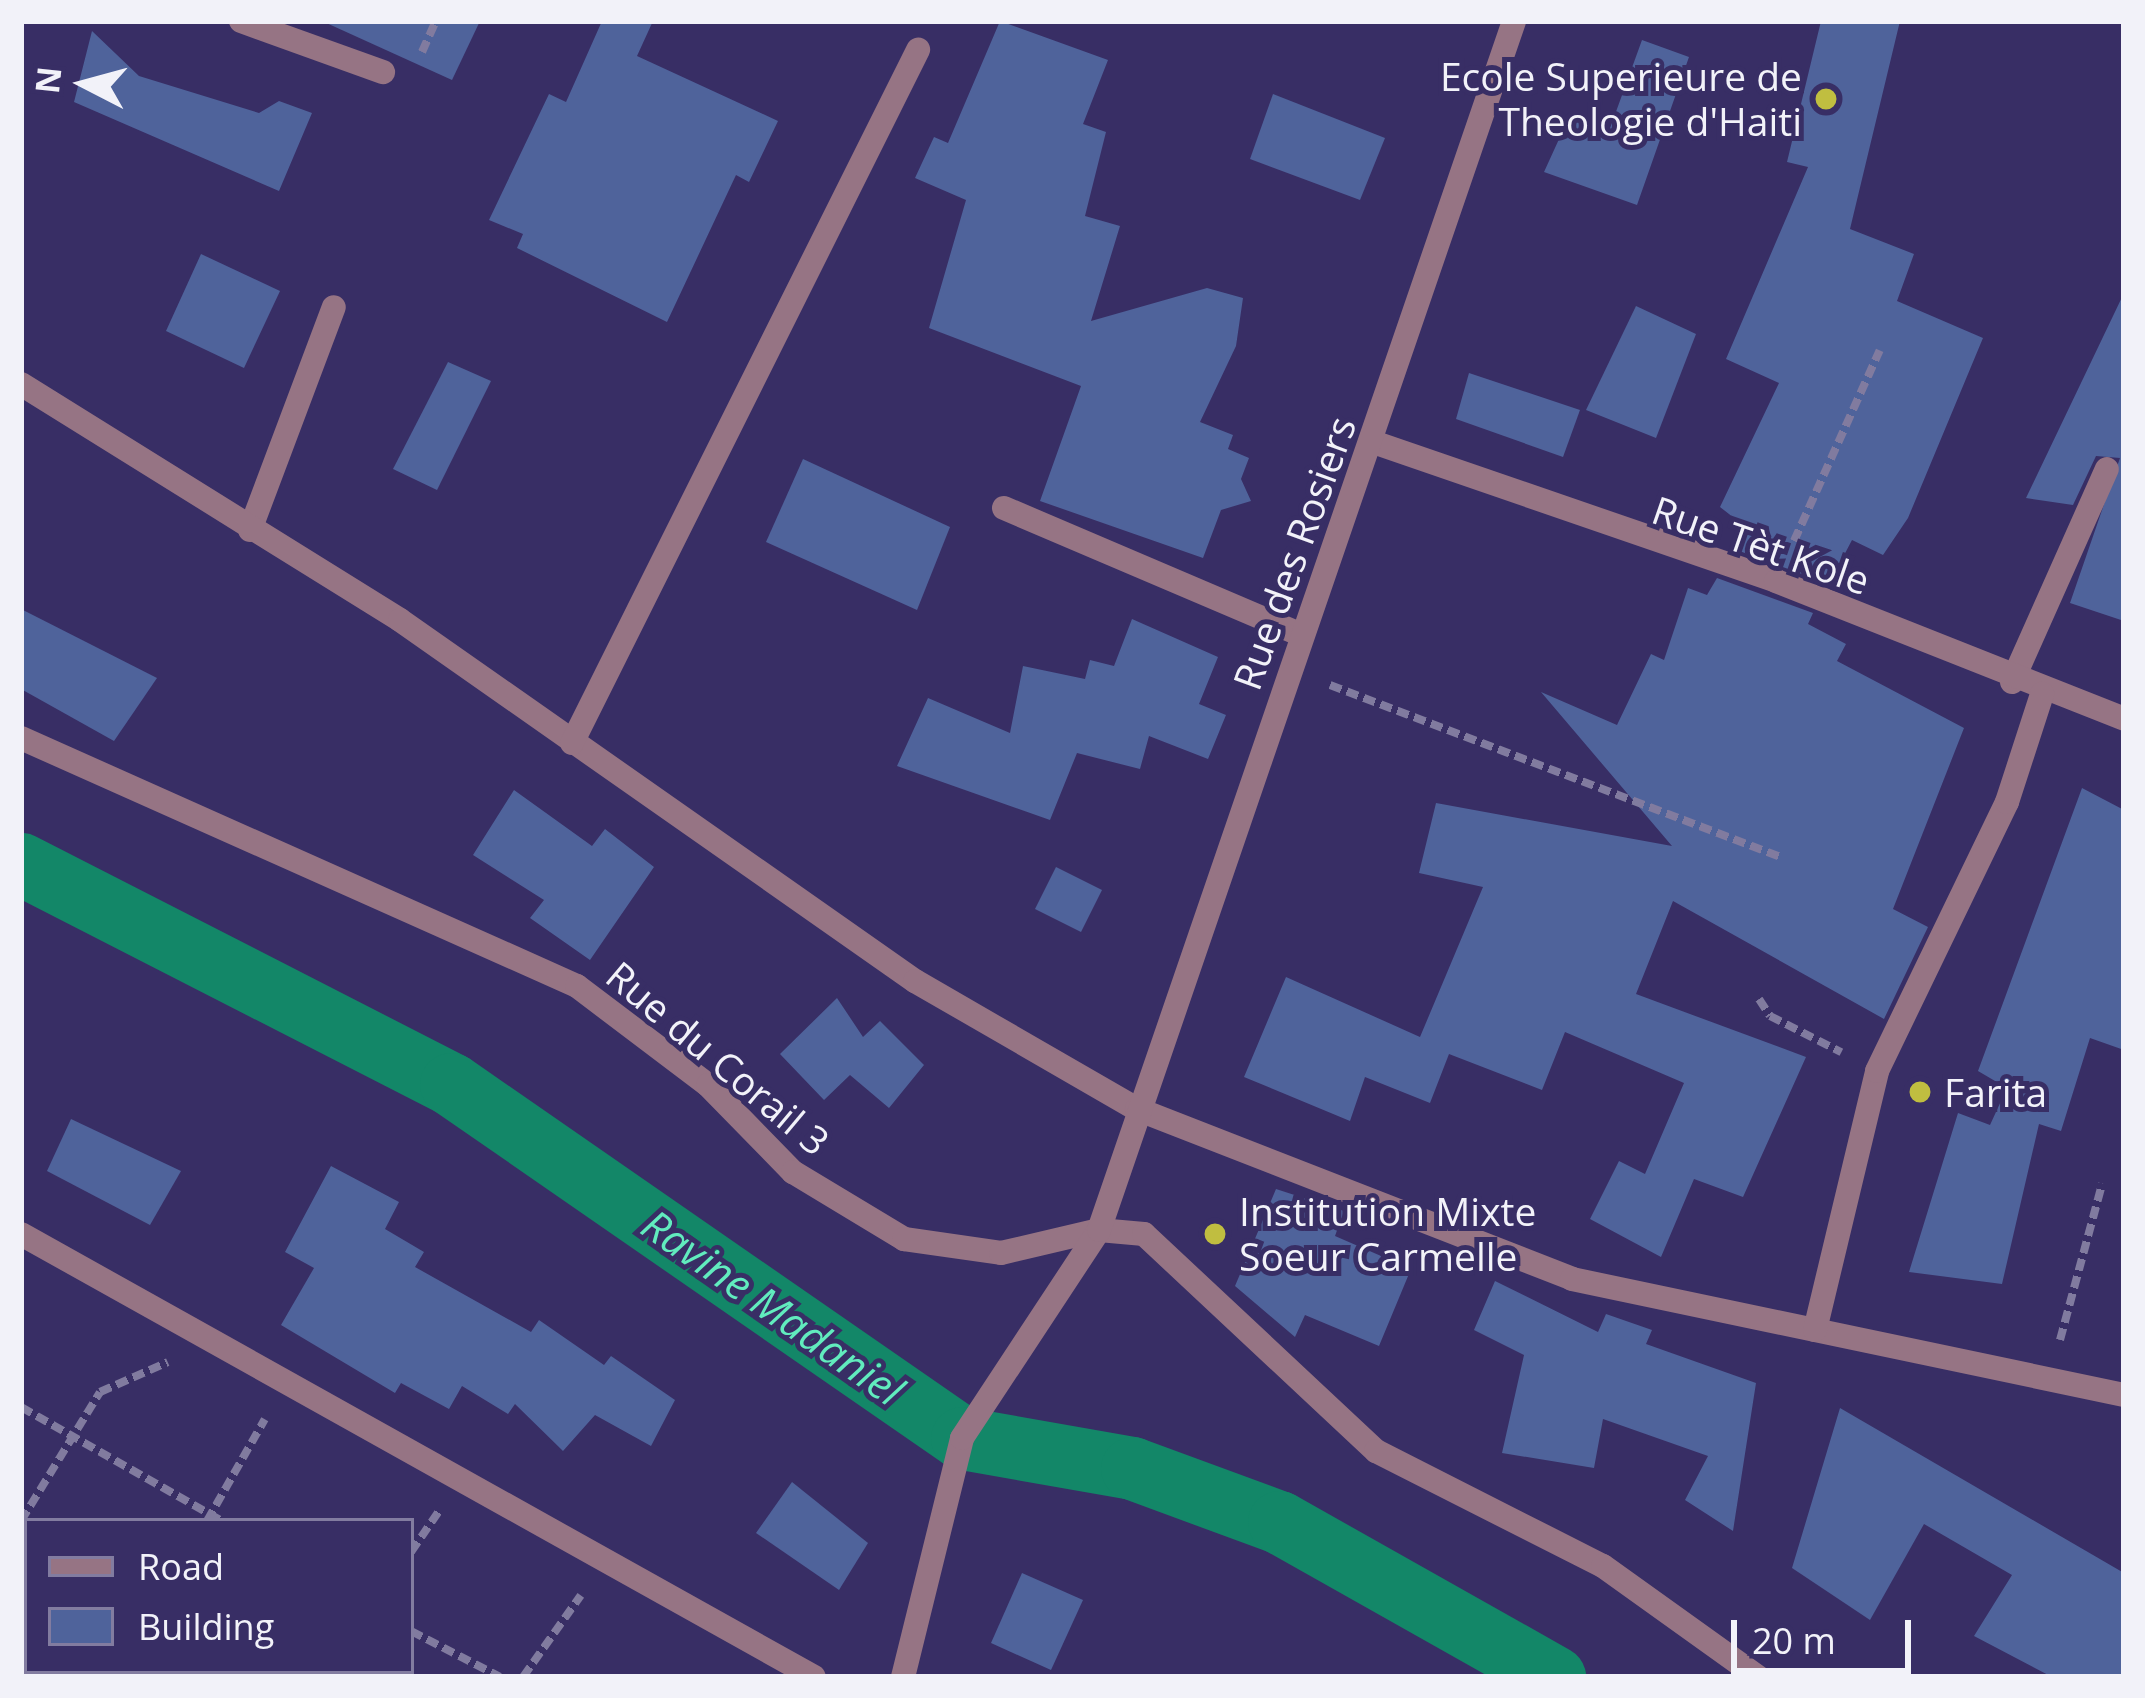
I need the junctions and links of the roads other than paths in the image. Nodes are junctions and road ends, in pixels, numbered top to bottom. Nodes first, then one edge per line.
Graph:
1 (241, 21) edge
2 (1514, 21) edge
3 (917, 50) dead end
4 (382, 72) dead end
5 (334, 307) dead end
6 (21, 384) edge
7 (1373, 442) junction
8 (2107, 469) dead end
9 (1004, 508) dead end
10 (250, 530) junction
11 (1303, 634) junction
12 (2012, 682) junction
13 (2042, 694) junction
14 (2124, 719) edge
15 (21, 738) edge
16 (572, 743) junction
17 (1137, 1109) junction
18 (1100, 1230) junction
19 (21, 1234) edge
20 (1815, 1330) junction
21 (2124, 1395) edge
22 (814, 1677) edge
23 (903, 1677) edge
24 (1758, 1677) edge

1 - 4 street
2 - 7 street, Rue des Rosiers
3 - 16 street
5 - 10 street
6 - 10 street
7 - 11 street, Rue des Rosiers
7 - 12 street, Rue Tèt Kole
8 - 12 street
9 - 11 street
10 - 16 street
11 - 17 street, Rue des Rosiers
12 - 13 street, Rue Tèt Kole
13 - 14 street, Rue Tèt Kole
13 - 20 street
15 - 18 street, Rue du Corail 3
16 - 17 street
17 - 18 street, Rue des Rosiers
17 - 20 street
18 - 23 street, Rue des Rosiers
18 - 24 street, Rue du Corail 3
19 - 22 street
20 - 21 street

